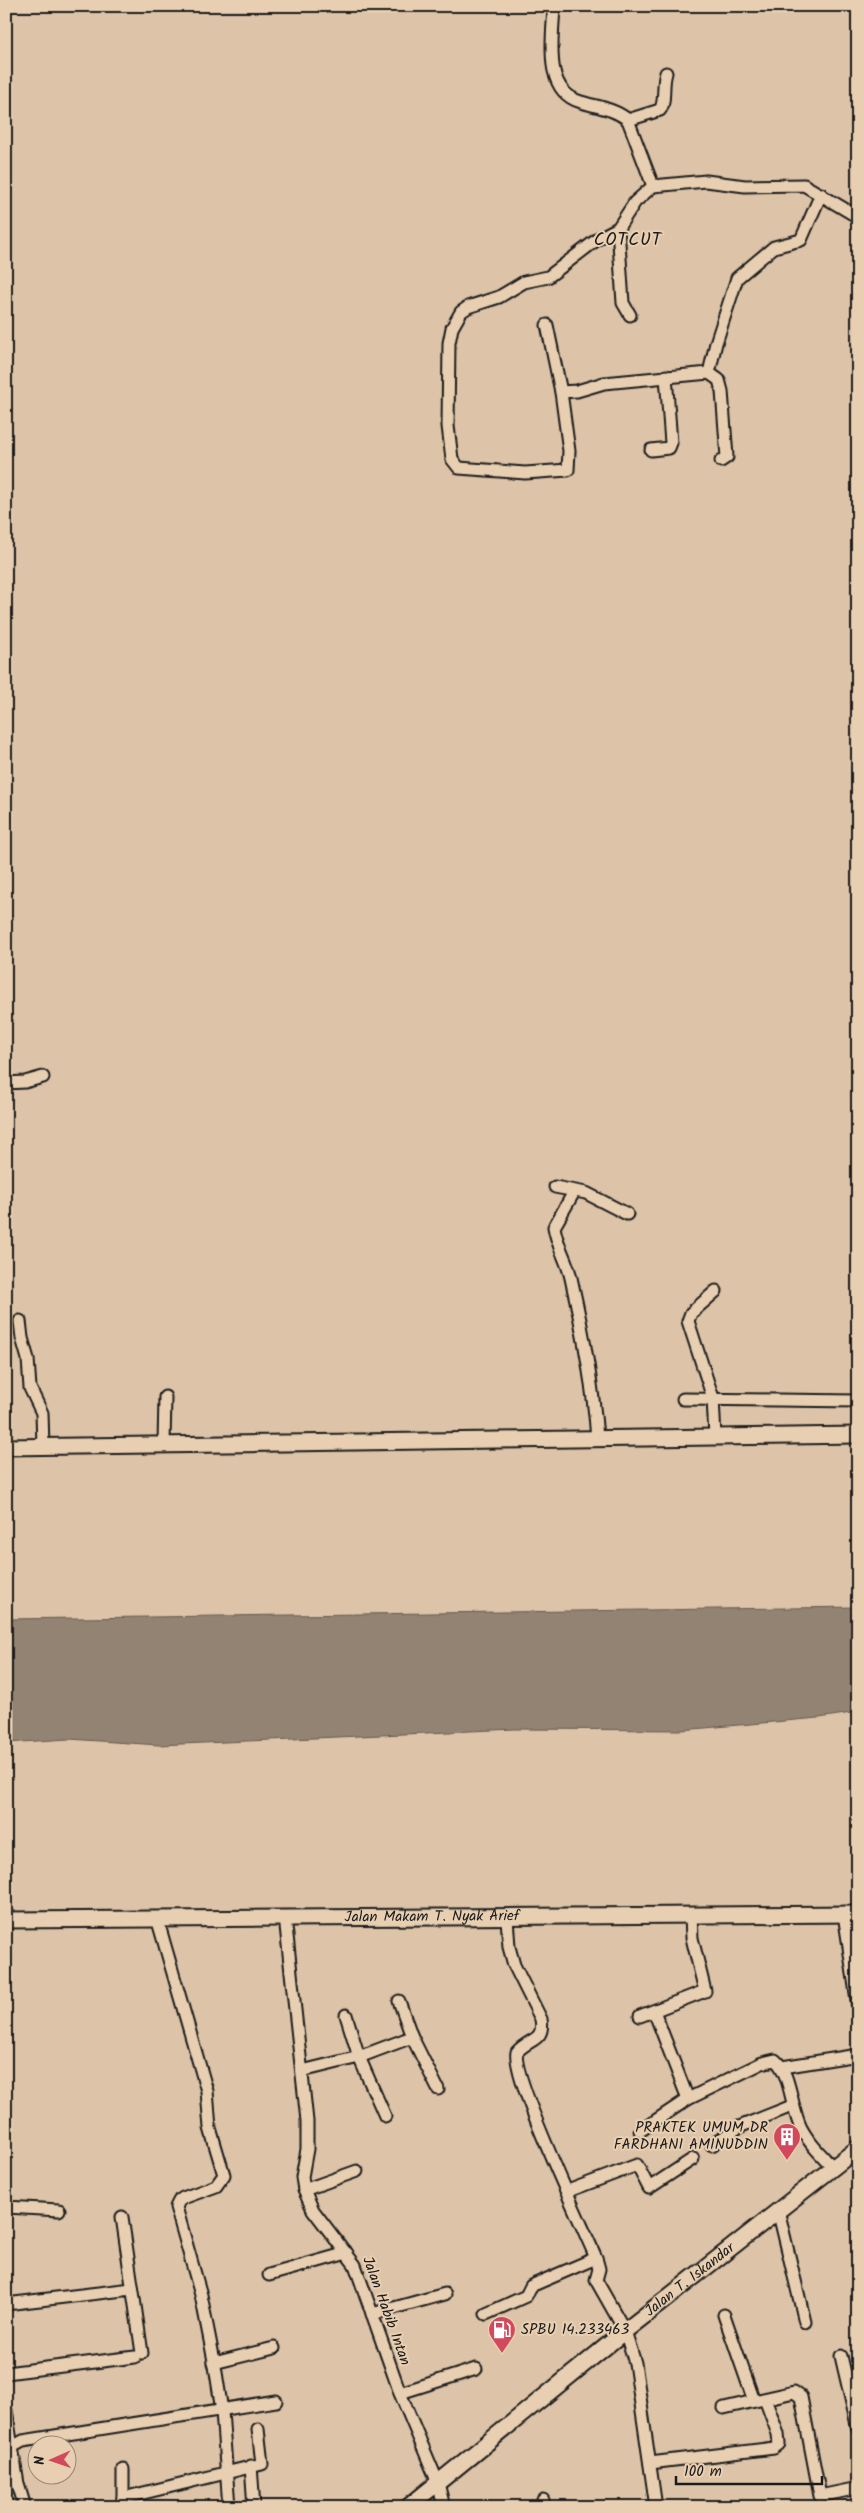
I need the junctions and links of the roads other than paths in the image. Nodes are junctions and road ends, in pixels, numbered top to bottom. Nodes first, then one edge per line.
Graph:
1 (554, 6) edge
2 (666, 73) dead end
3 (628, 120) junction
4 (653, 186) junction
5 (821, 194) junction
6 (858, 217) edge
7 (618, 228) junction
8 (630, 315) dead end
9 (548, 325) dead end
10 (708, 373) junction
11 (666, 376) junction
12 (561, 392) junction
13 (651, 450) dead end
14 (722, 461) dead end
15 (42, 1077) dead end
16 (6, 1083) edge
17 (555, 1187) dead end
18 (574, 1192) junction
19 (627, 1214) dead end
20 (716, 1291) dead end
21 (20, 1321) dead end
22 (165, 1396) dead end
23 (683, 1399) dead end
24 (714, 1400) junction
25 (858, 1401) edge
26 (714, 1433) junction
27 (858, 1435) edge
28 (597, 1438) junction
29 (43, 1442) junction
30 (164, 1444) junction
31 (6, 1447) edge
32 (851, 1914) edge
33 (691, 1916) junction
34 (285, 1917) junction
35 (157, 1918) junction
36 (507, 1918) junction
37 (6, 1920) edge
38 (399, 2001) dead end
39 (858, 2007) edge
40 (654, 2011) junction
41 (346, 2015) dead end
42 (640, 2016) dead end
43 (412, 2037) junction
44 (858, 2055) edge
45 (359, 2057) junction
46 (782, 2067) junction
47 (302, 2071) junction
48 (438, 2089) dead end
49 (688, 2099) junction
50 (792, 2106) junction
51 (385, 2116) dead end
52 (640, 2131) dead end
53 (712, 2145) dead end
54 (858, 2148) edge
55 (693, 2159) dead end
56 (833, 2167) junction
57 (357, 2171) dead end
58 (304, 2190) junction
59 (568, 2191) junction
60 (6, 2207) edge
61 (59, 2210) dead end
62 (778, 2210) junction
63 (122, 2217) dead end
64 (347, 2253) junction
65 (596, 2258) junction
66 (269, 2275) dead end
67 (132, 2289) junction
68 (446, 2294) dead end
69 (6, 2304) edge
70 (372, 2314) junction
71 (486, 2314) dead end
72 (724, 2315) dead end
73 (805, 2322) dead end
74 (625, 2331) junction
75 (274, 2348) dead end
76 (842, 2356) dead end
77 (214, 2363) junction
78 (476, 2369) dead end
79 (6, 2373) edge
80 (400, 2393) junction
81 (759, 2400) junction
82 (276, 2401) dead end
83 (724, 2408) dead end
84 (6, 2410) edge
85 (222, 2411) junction
86 (258, 2429) dead end
87 (858, 2429) edge
88 (9, 2448) edge
89 (650, 2463) junction
90 (250, 2466) junction
91 (123, 2469) dead end
92 (226, 2471) junction
93 (438, 2483) junction
94 (12, 2484) edge
95 (858, 2488) edge
96 (821, 2501) edge
97 (123, 2503) edge
98 (25, 2507) edge
99 (229, 2507) edge
100 (254, 2507) edge
101 (408, 2507) edge
102 (444, 2507) edge
103 (656, 2507) edge

1 - 3 street
2 - 3 street
3 - 4 street
4 - 5 street
4 - 7 street
5 - 6 street
5 - 10 street
7 - 8 street
7 - 12 street
9 - 12 street
10 - 11 street
10 - 14 street
11 - 12 street
11 - 13 street
15 - 16 street
17 - 18 street
18 - 19 street
18 - 28 street
20 - 24 street
21 - 29 street
22 - 30 street
23 - 24 street
24 - 25 street
24 - 26 street
26 - 27 street
26 - 28 street
28 - 30 street
29 - 30 street
29 - 31 street
32 - 33 street, Jalan Makam T. Nyak Arief
32 - 39 street
33 - 36 street, Jalan Makam T. Nyak Arief
33 - 40 street
34 - 35 street, Jalan Makam T. Nyak Arief
34 - 36 street, Jalan Makam T. Nyak Arief
34 - 47 street, Jalan Habib Intan
35 - 37 street, Jalan Makam T. Nyak Arief
35 - 77 street
36 - 59 street
38 - 43 street
40 - 42 street
40 - 49 street
41 - 45 street
43 - 45 street
43 - 48 street
44 - 46 street
45 - 47 street
45 - 51 street
46 - 49 street
46 - 50 street
47 - 58 street, Jalan Habib Intan
49 - 52 street
50 - 53 street
50 - 56 street
54 - 56 street, Jalan T. Iskandar
55 - 59 street
56 - 62 street, Jalan T. Iskandar
57 - 58 street
58 - 64 street, Jalan Habib Intan
59 - 65 street
60 - 61 street
62 - 73 street
62 - 74 street, Jalan T. Iskandar
63 - 67 street
64 - 66 street
64 - 70 street, Jalan Habib Intan
65 - 71 street
65 - 74 street
67 - 69 street
67 - 79 street
68 - 70 street
70 - 80 street, Jalan Habib Intan
72 - 81 street
74 - 89 street
74 - 93 street, Jalan T. Iskandar
75 - 77 street
76 - 87 street
77 - 85 street
78 - 80 street
80 - 93 street, Jalan Habib Intan
81 - 83 street
81 - 89 street
81 - 96 street
82 - 85 street
84 - 88 street
85 - 88 street
85 - 92 street
86 - 90 street
88 - 94 street
89 - 103 street
90 - 92 street
90 - 100 street
91 - 97 street
92 - 97 street
92 - 99 street
93 - 101 street, Jalan T. Iskandar
93 - 102 street, Jalan Habib Intan
94 - 98 street
95 - 96 street

